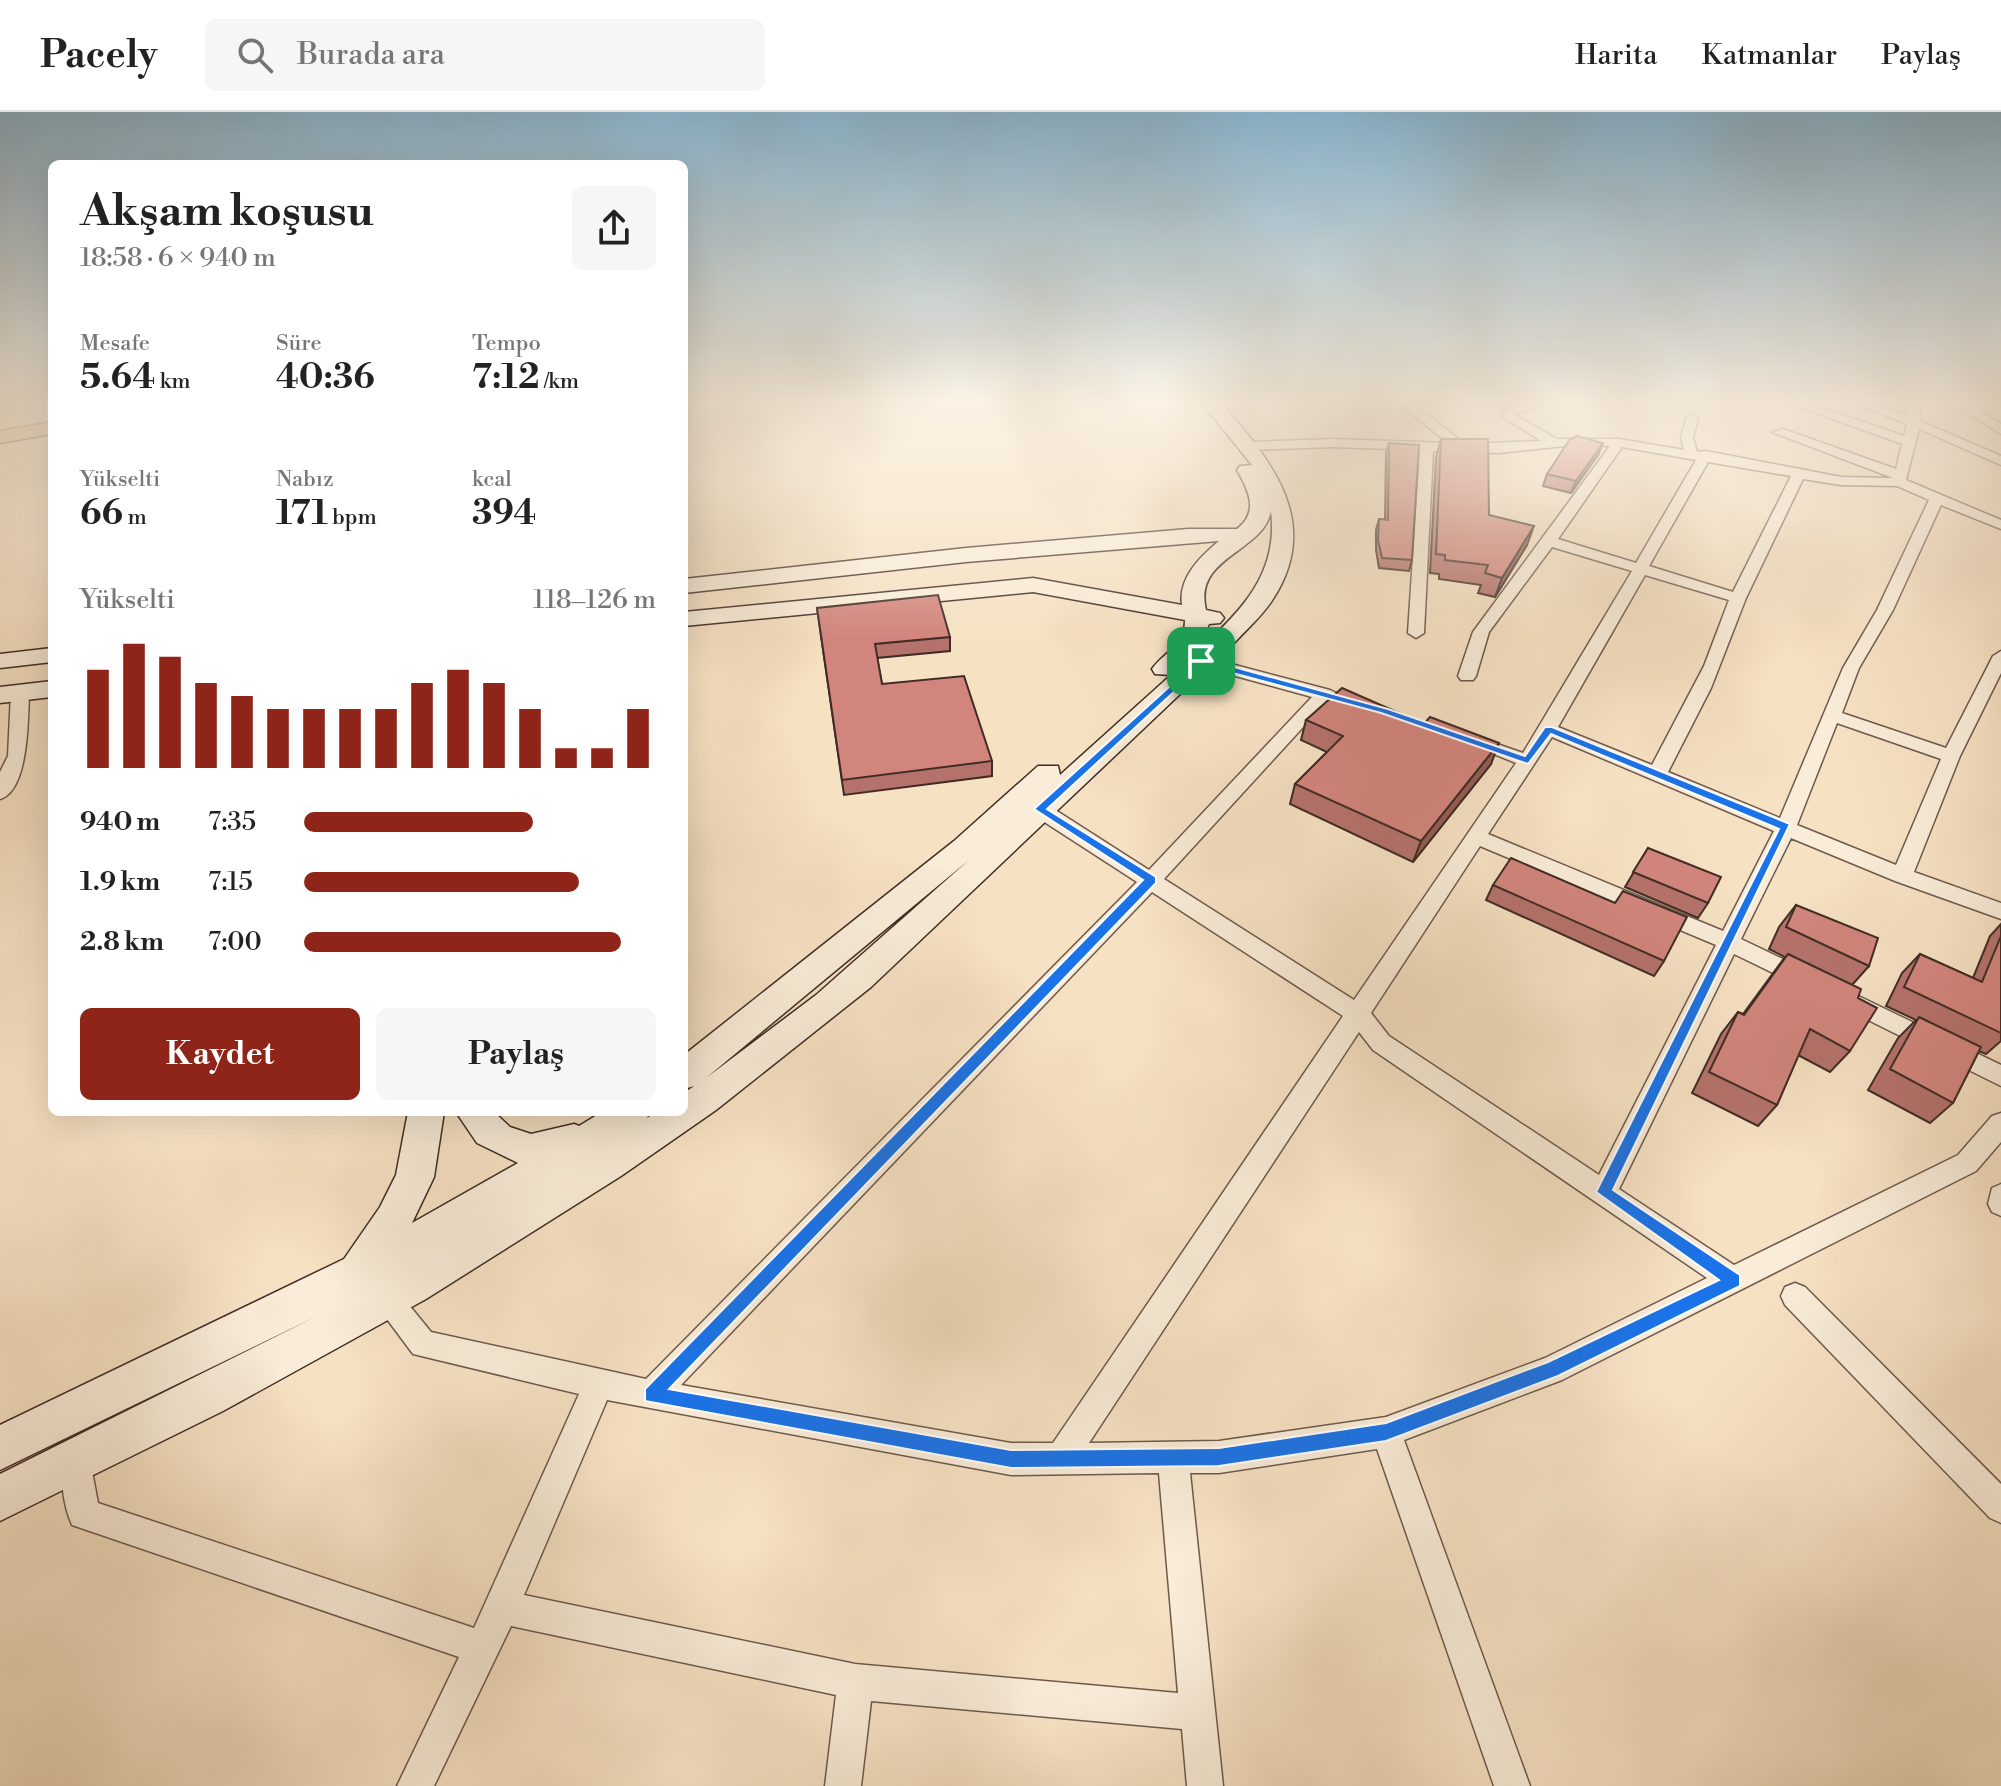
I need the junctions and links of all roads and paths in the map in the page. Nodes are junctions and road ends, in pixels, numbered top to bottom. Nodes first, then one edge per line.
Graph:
1 (1250, 481) edge
2 (1271, 481) edge
3 (1425, 481) edge
4 (1592, 481) edge
5 (1685, 481) edge
6 (1795, 481) edge
7 (1904, 481) edge
8 (1936, 500) junction
9 (2001, 525) edge
10 (1240, 535) junction
11 (1549, 541) junction
12 (1282, 544) junction
13 (1641, 569) junction
14 (688, 586) edge
15 (1738, 598) junction
16 (1194, 617) junction
17 (688, 619) edge
18 (1243, 619) junction
19 (1416, 633) dead end
20 (48, 655) edge
21 (2001, 656) edge
22 (0, 661) edge
23 (1201, 661) junction
24 (1467, 676) dead end
25 (48, 689) edge
26 (10, 694) edge
27 (1324, 694) junction
28 (1354, 703) edge
29 (1830, 715) junction
30 (1548, 729) junction
31 (1456, 736) edge
32 (1951, 756) junction
33 (1528, 761) junction
34 (1657, 774) junction
35 (0, 793) edge
36 (1039, 809) junction
37 (1786, 827) junction
38 (1478, 837) junction
39 (1902, 876) junction
40 (1151, 880) junction
41 (2001, 911) edge
42 (1729, 942) junction
43 (1359, 1015) junction
44 (688, 1072) edge
45 (2001, 1076) edge
46 (688, 1112) edge
47 (425, 1116) edge
48 (476, 1116) edge
49 (682, 1116) edge
50 (618, 1121) edge
51 (2001, 1124) edge
52 (1604, 1192) junction
53 (2001, 1196) edge
54 (2001, 1204) edge
55 (1734, 1281) junction
56 (372, 1285) junction
57 (1795, 1296) dead end
58 (599, 1384) junction
59 (651, 1395) junction
60 (1386, 1432) junction
61 (0, 1448) edge
62 (1173, 1457) junction
63 (1061, 1458) junction
64 (77, 1461) junction
65 (0, 1498) edge
66 (2001, 1507) edge
67 (502, 1607) junction
68 (482, 1648) junction
69 (855, 1682) junction
70 (1198, 1713) junction
71 (415, 1786) edge
72 (843, 1786) edge
73 (1205, 1786) edge
74 (1512, 1786) edge

1 - 10 street
2 - 12 street
3 - 19 street
4 - 11 street
5 - 13 street
6 - 15 street
7 - 8 street
8 - 9 street
8 - 29 street
10 - 12 street
10 - 14 street
10 - 16 street
11 - 13 street
11 - 24 street
12 - 18 street
13 - 15 street
13 - 30 street
15 - 34 street
16 - 17 street
16 - 18 street
16 - 44 street
18 - 23 street
20 - 22 street
21 - 32 street
23 - 27 street
23 - 36 street
25 - 26 street
26 - 35 street
27 - 28 street
27 - 40 street
29 - 32 street
29 - 37 street
30 - 33 street
30 - 34 street
31 - 33 street
32 - 39 street
33 - 38 street
34 - 37 street
36 - 40 street
36 - 46 street
37 - 39 street
37 - 42 street
38 - 42 street
38 - 43 street
39 - 41 street
40 - 43 street
40 - 59 street
42 - 45 street
42 - 52 street
43 - 52 street
43 - 63 street
47 - 56 street
48 - 50 street
49 - 56 street
50 - 56 street
51 - 55 street
52 - 55 street
53 - 54 street
55 - 60 street
56 - 58 street
56 - 61 street
56 - 64 street
57 - 66 street
58 - 59 street
58 - 67 street
59 - 63 street
60 - 62 street
60 - 74 street
62 - 63 street
62 - 70 street
64 - 65 street
64 - 68 street
67 - 68 street
67 - 69 street
68 - 71 street
69 - 70 street
69 - 72 street
70 - 73 street

